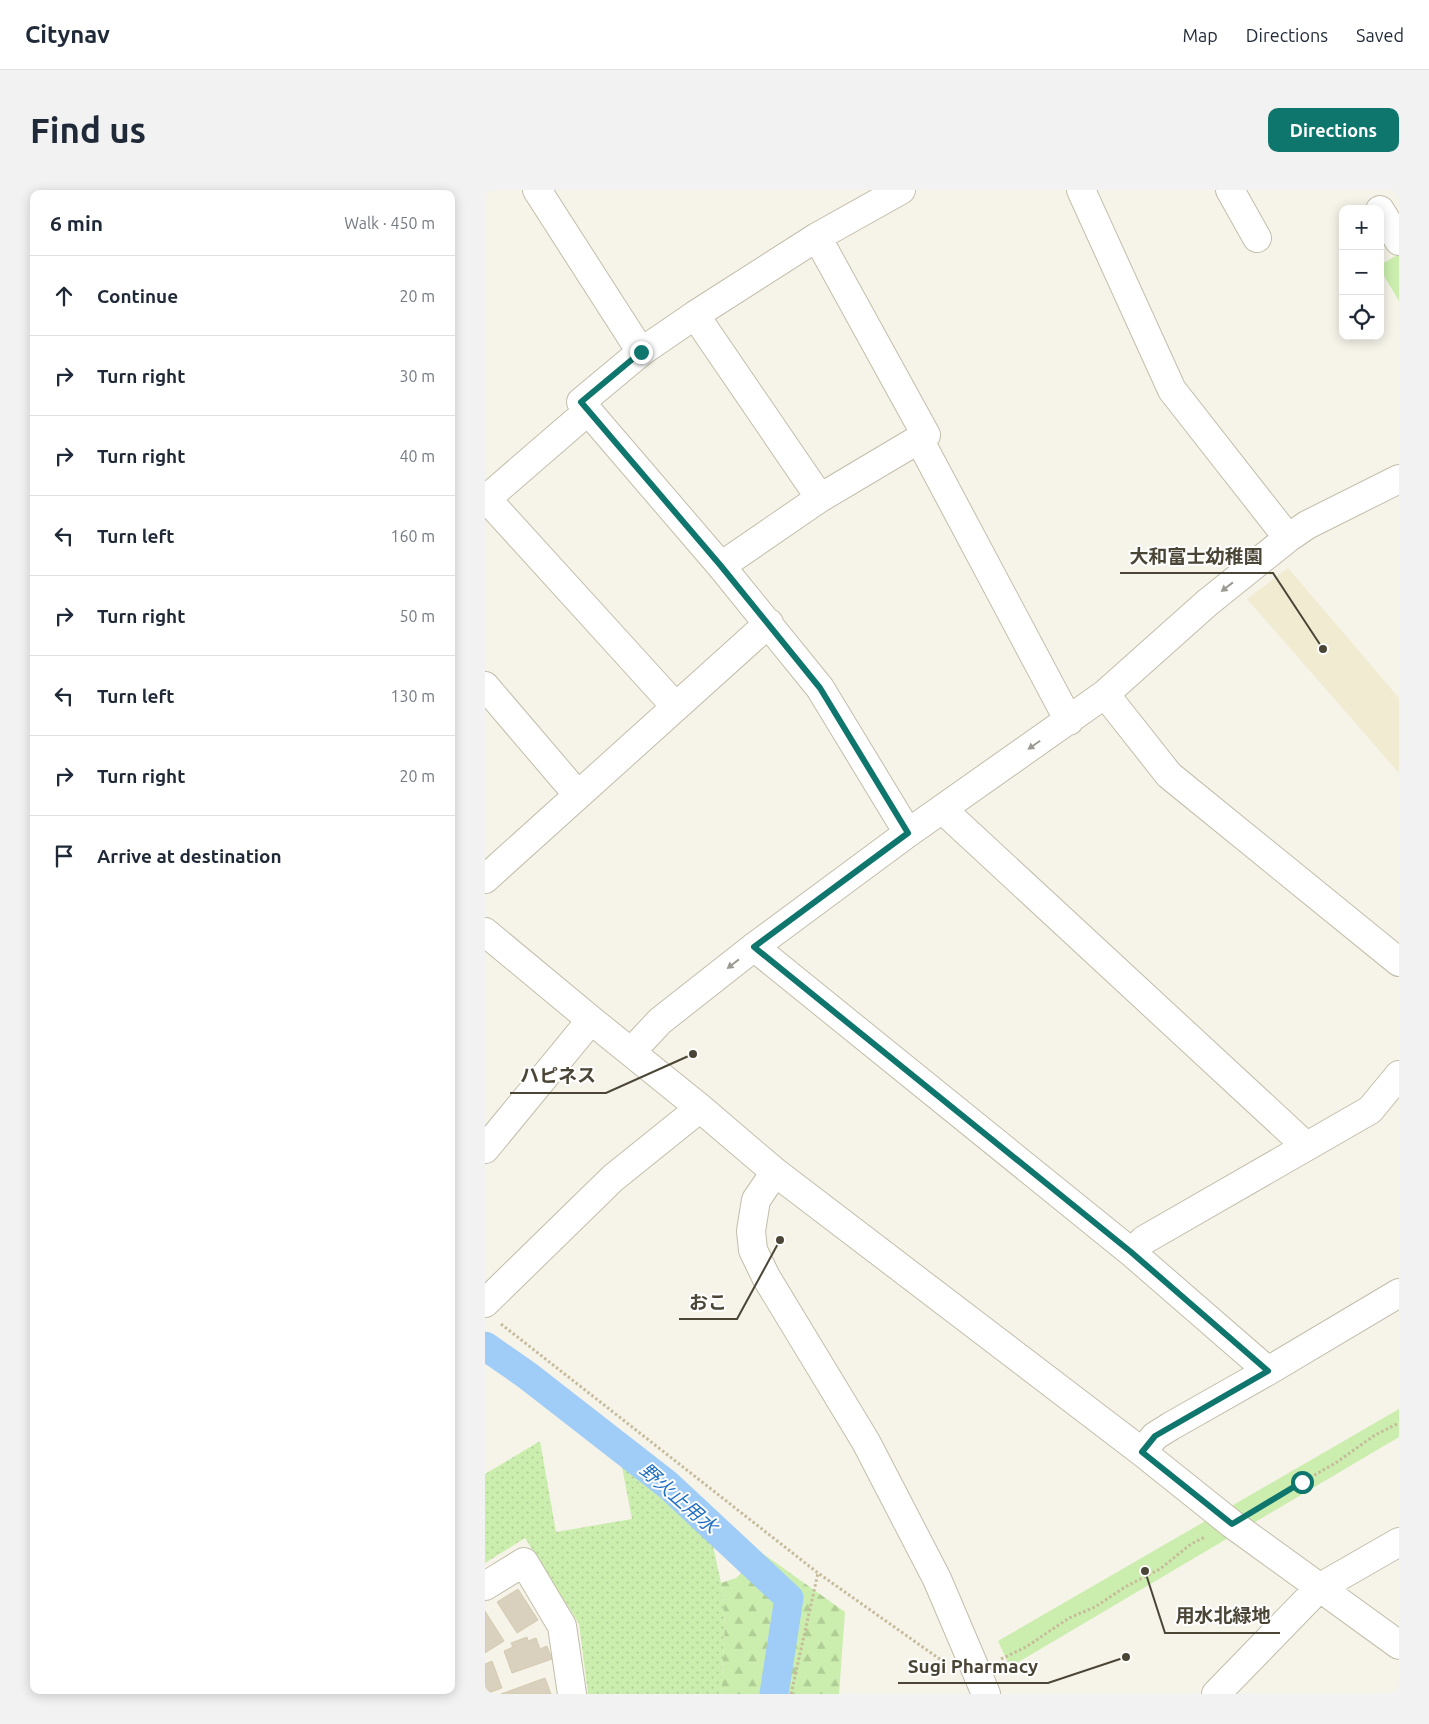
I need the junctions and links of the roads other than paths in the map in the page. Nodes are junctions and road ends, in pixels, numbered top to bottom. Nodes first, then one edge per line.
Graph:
1 (537, 190) edge
2 (901, 190) edge
3 (1081, 190) edge
4 (1230, 190) edge
5 (1368, 190) edge
6 (1377, 205) edge
7 (1384, 216) edge
8 (817, 237) junction
9 (1257, 238) dead end
10 (1399, 241) edge
11 (695, 315) junction
12 (641, 352) junction
13 (587, 411) junction
14 (923, 437) junction
15 (1399, 479) edge
16 (820, 498) junction
17 (486, 499) edge
18 (1298, 532) junction
19 (721, 566) junction
20 (769, 624) junction
21 (485, 686) edge
22 (1105, 694) junction
23 (676, 707) junction
24 (1069, 721) junction
25 (578, 795) junction
26 (942, 809) junction
27 (908, 833) junction
28 (485, 879) edge
29 (485, 932) edge
30 (754, 947) junction
31 (1399, 962) edge
32 (591, 1020) junction
33 (631, 1052) junction
34 (1399, 1075) edge
35 (700, 1108) junction
36 (1306, 1146) junction
37 (485, 1149) edge
38 (775, 1172) junction
39 (1131, 1252) junction
40 (1399, 1293) edge
41 (493, 1313) edge
42 (1268, 1371) junction
43 (1142, 1452) junction
44 (1399, 1542) edge
45 (1309, 1582) junction
46 (485, 1586) edge
47 (1399, 1645) edge
48 (984, 1687) edge
49 (573, 1694) edge
50 (1216, 1694) edge

1 - 12 street
2 - 8 street
3 - 18 street
4 - 9 street
5 - 6 street
7 - 10 street
8 - 11 street
8 - 14 street
11 - 12 street
11 - 16 street
12 - 13 street
13 - 17 street
13 - 19 street
14 - 16 street
14 - 24 street
15 - 18 street
16 - 19 street
17 - 23 street
18 -> 22 street
19 - 20 street
20 - 23 street
20 - 27 street
21 - 25 street
22 - 24 street
22 - 31 street
23 - 25 street
24 -> 26 street
25 - 28 street
26 - 27 street
26 - 36 street
27 - 30 street
29 - 32 street
30 -> 33 street
30 - 39 street
32 - 33 street
32 - 37 street
33 - 35 street
34 - 36 street
35 - 38 street
35 - 41 street
36 - 39 street
38 - 43 street
38 - 48 street
39 - 42 street
40 - 42 street
42 - 43 street
43 - 45 street
44 - 45 street
45 - 47 street
45 - 50 street
46 - 49 street

